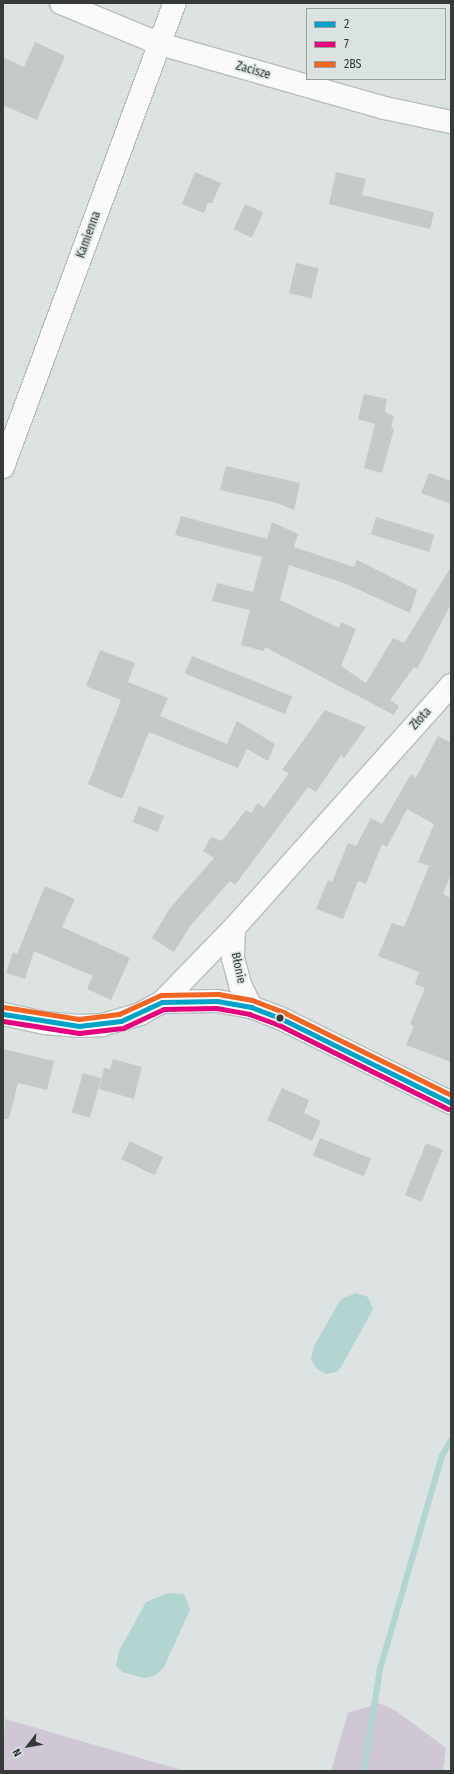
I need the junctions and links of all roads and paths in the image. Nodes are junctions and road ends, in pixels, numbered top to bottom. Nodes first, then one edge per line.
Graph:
1 (61, 3) edge
2 (175, 3) edge
3 (160, 44) junction
4 (451, 122) edge
5 (3, 467) edge
6 (451, 685) edge
7 (234, 928) junction
8 (162, 1002) junction
9 (251, 1007) junction
10 (3, 1014) edge
11 (451, 1103) edge

1 - 3 street, Zacisze
2 - 3 street, Kamienna
3 - 4 street, Zacisze
3 - 5 street, Kamienna
6 - 7 street, Złota
7 - 8 street, Złota
7 - 9 street, Błonie
8 - 9 street
8 - 10 street, Złota
9 - 11 street

